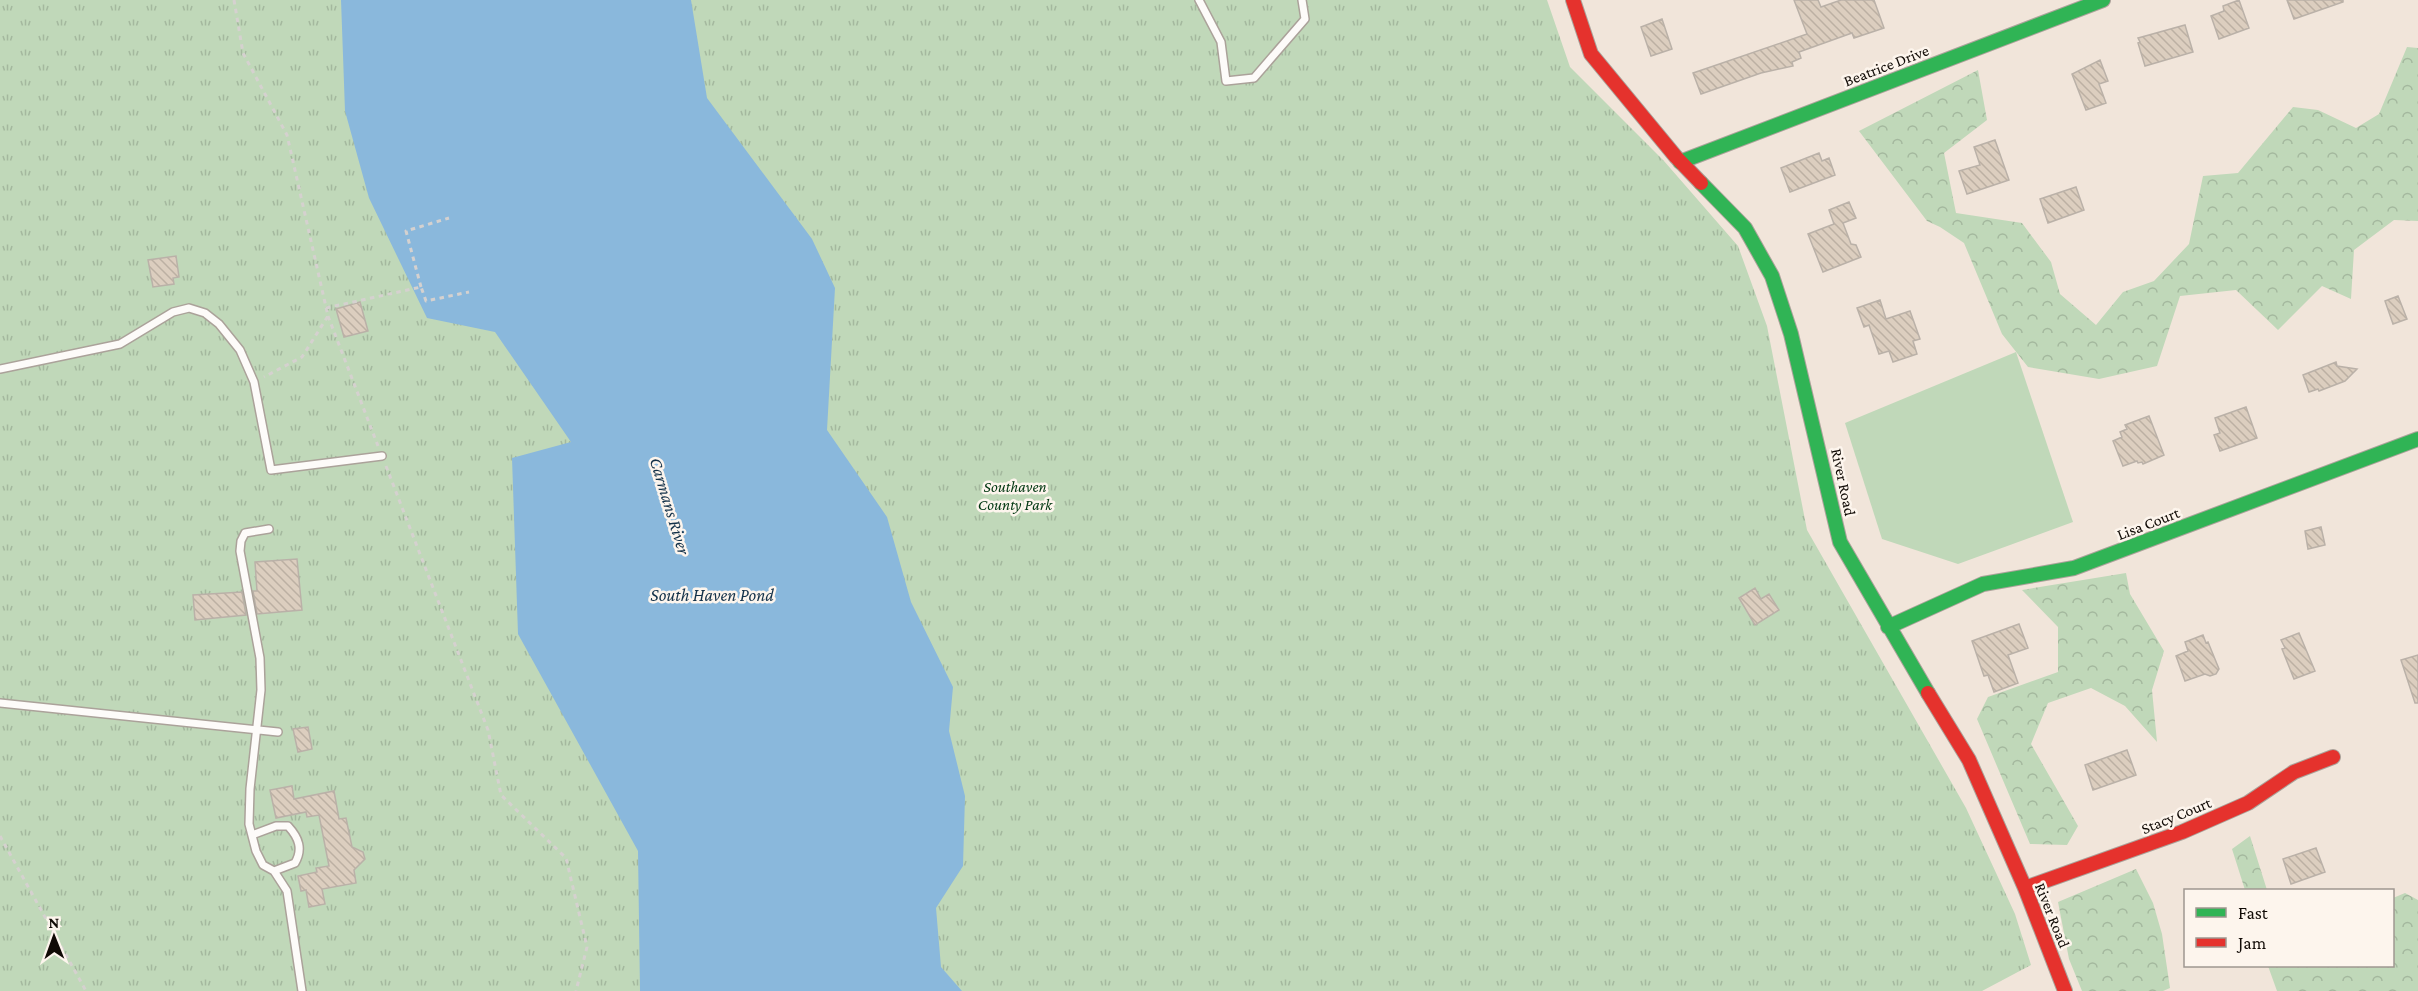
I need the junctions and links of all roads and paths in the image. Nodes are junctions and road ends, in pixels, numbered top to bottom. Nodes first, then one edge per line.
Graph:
1 (234, 0) edge
2 (1199, 0) edge
3 (1302, 0) edge
4 (1573, 0) edge
5 (2103, 0) edge
6 (1680, 162) junction
7 (450, 218) dead end
8 (421, 287) junction
9 (469, 292) dead end
10 (326, 308) junction
11 (328, 316) junction
12 (0, 369) edge
13 (254, 382) junction
14 (2418, 439) edge
15 (382, 456) junction
16 (269, 529) dead end
17 (1888, 627) junction
18 (0, 703) edge
19 (257, 730) junction
20 (278, 732) dead end
21 (2333, 757) dead end
22 (252, 835) junction
23 (0, 836) edge
24 (274, 871) junction
25 (2025, 888) junction
26 (86, 991) edge
27 (302, 991) edge
28 (576, 991) edge
29 (2065, 991) edge

1 - 10 path
2 - 3 lane
4 - 6 street, River Road
5 - 6 street, Beatrice Drive
6 - 17 street, River Road
7 - 8 path
8 - 9 path
8 - 10 path
10 - 11 path
11 - 13 path
11 - 15 path
12 - 13 lane
13 - 15 lane
14 - 17 street, Lisa Court
15 - 28 path
16 - 19 lane
17 - 25 street, River Road
18 - 19 lane
19 - 20 lane
19 - 22 lane
21 - 25 street, Stacy Court
22 - 24 lane
22 - 24 lane
23 - 26 path
24 - 27 lane
25 - 29 street, River Road

